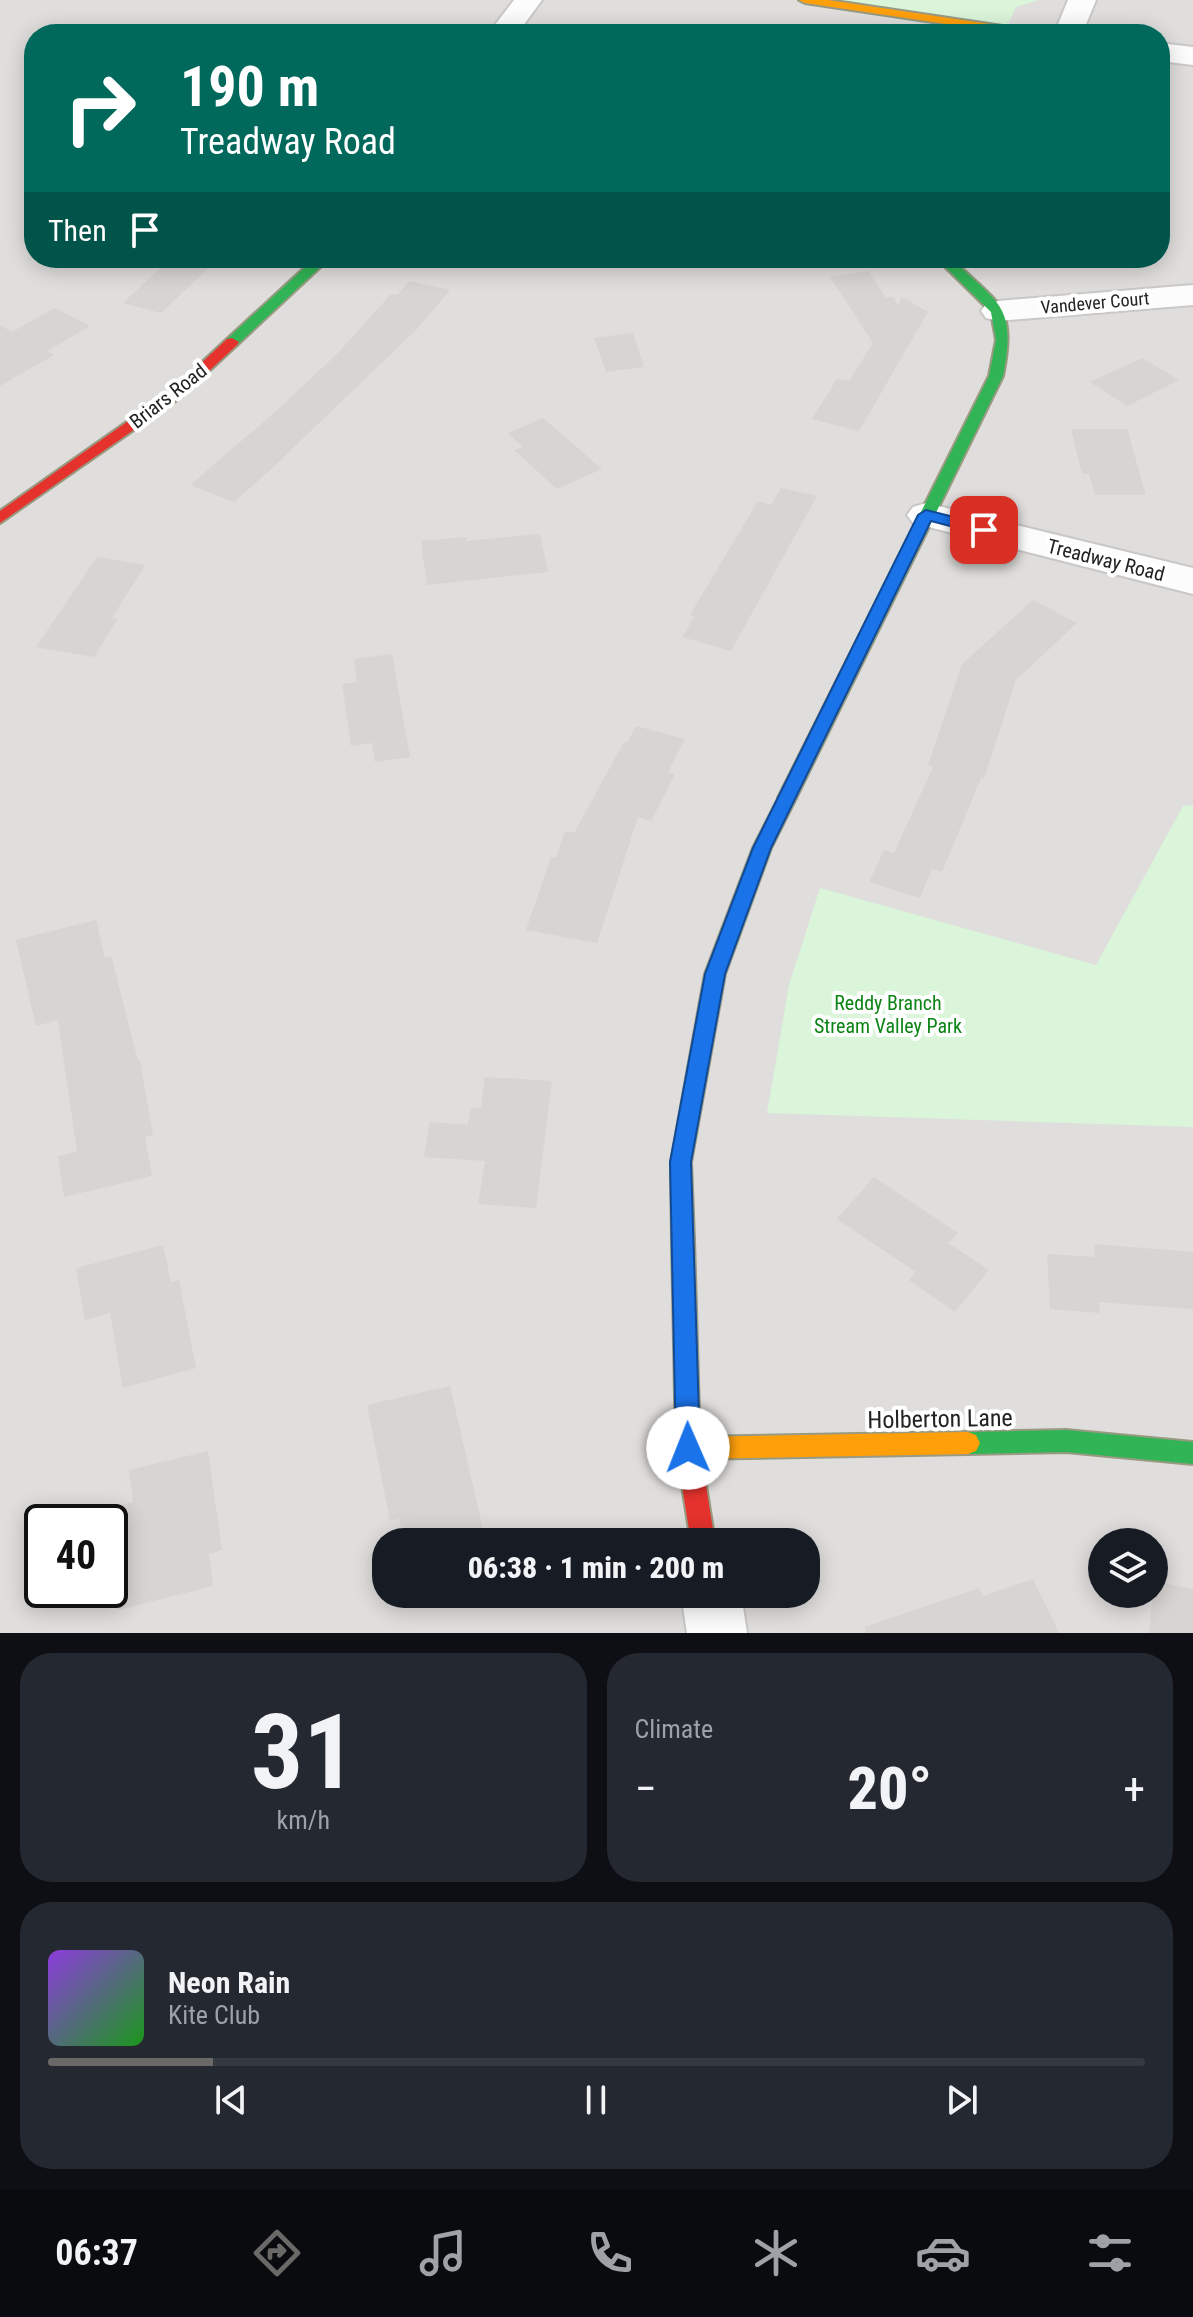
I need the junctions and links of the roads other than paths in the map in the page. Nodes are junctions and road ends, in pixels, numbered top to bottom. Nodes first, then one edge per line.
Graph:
1 (528, 0) edge
2 (805, 0) edge
3 (1082, 0) edge
4 (510, 24) edge
5 (969, 24) edge
6 (1072, 24) edge
7 (1170, 53) edge
8 (1193, 56) edge
9 (312, 268) edge
10 (953, 268) edge
11 (1193, 295) edge
12 (998, 311) junction
13 (926, 515) junction
14 (0, 518) edge
15 (1193, 581) edge
16 (688, 1448) junction
17 (1193, 1453) edge
18 (701, 1528) edge
19 (713, 1608) edge
20 (717, 1633) edge

1 - 4 street
2 - 5 street
3 - 6 street
7 - 8 street
9 - 14 street, Briars Road
10 - 12 street
11 - 12 street, Vandever Court
12 - 13 street
13 - 15 street, Treadway Road
13 - 16 street
16 - 17 street, Holberton Lane
16 - 18 street
19 - 20 street

